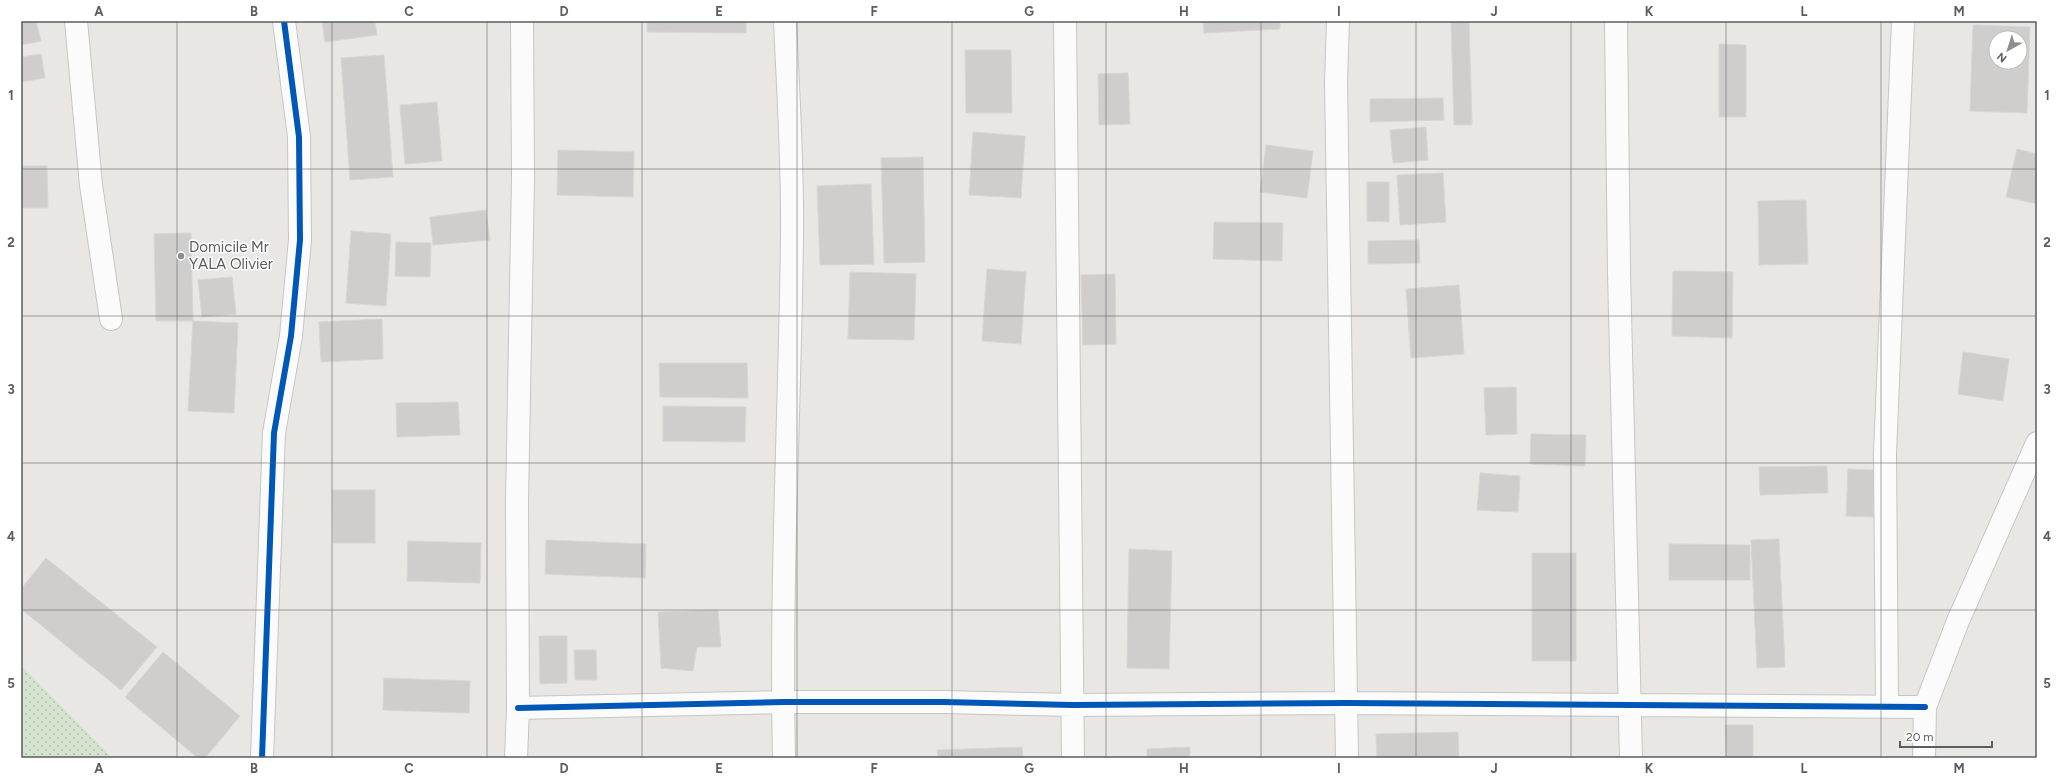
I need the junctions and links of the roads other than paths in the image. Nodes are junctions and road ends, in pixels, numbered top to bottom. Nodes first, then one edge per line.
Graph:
1 (76, 21) edge
2 (284, 21) edge
3 (522, 21) edge
4 (785, 21) edge
5 (1065, 21) edge
6 (1338, 21) edge
7 (1616, 21) edge
8 (1903, 21) edge
9 (111, 319) dead end
10 (2037, 443) edge
11 (2030, 480) edge
12 (783, 702) junction
13 (1346, 703) junction
14 (1073, 705) junction
15 (1630, 705) junction
16 (1888, 705) junction
17 (1925, 707) junction
18 (518, 708) junction
19 (262, 758) edge
20 (516, 758) edge
21 (784, 758) edge
22 (1073, 758) edge
23 (1347, 758) edge
24 (1631, 758) edge
25 (1924, 758) edge

1 - 9 street
2 - 19 street
3 - 18 street
4 - 12 street
5 - 14 street
6 - 13 street
7 - 15 street
8 - 16 street
10 - 11 street
11 - 17 street
12 - 14 street
12 - 18 street
12 - 21 street
13 - 14 street
13 - 15 street
13 - 23 street
14 - 22 street
15 - 16 street
15 - 24 street
16 - 17 street
17 - 25 street
18 - 20 street

